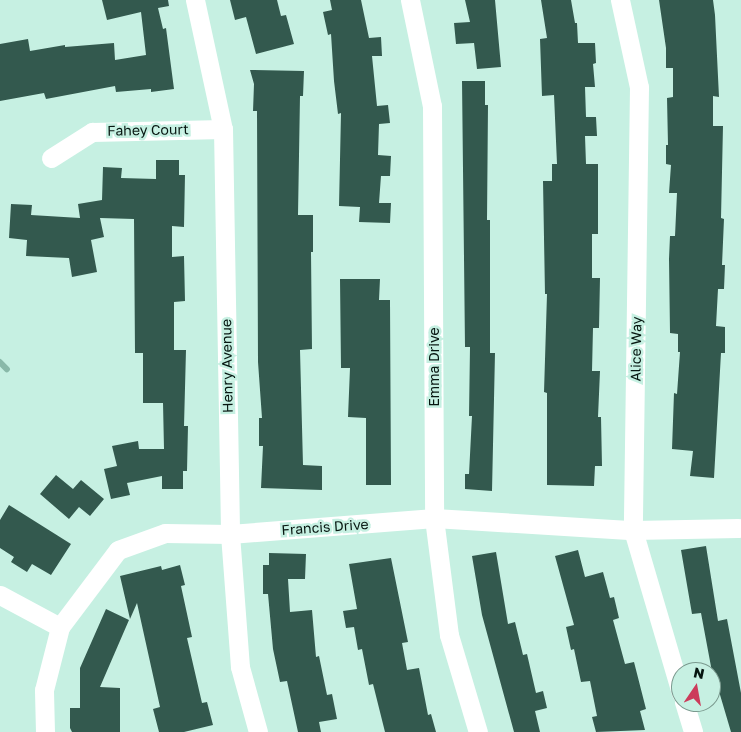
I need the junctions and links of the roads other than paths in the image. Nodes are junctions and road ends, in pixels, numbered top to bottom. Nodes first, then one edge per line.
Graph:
1 (195, 0) edge
2 (410, 0) edge
3 (620, 0) edge
4 (223, 129) junction
5 (50, 158) dead end
6 (434, 518) junction
7 (738, 528) dead end
8 (633, 530) junction
9 (230, 534) junction
10 (0, 595) edge
11 (60, 627) junction
12 (672, 662) edge
13 (687, 712) edge
14 (44, 732) edge
15 (258, 732) edge
16 (478, 732) edge
17 (693, 732) edge

1 - 4 street, Henry Avenue
2 - 6 street, Emma Drive
3 - 8 street, Alice Way
4 - 5 street, Fahey Court
4 - 9 street, Henry Avenue
6 - 8 street, Francis Drive
6 - 9 street, Francis Drive
6 - 16 street, Emma Drive
7 - 8 street, Francis Drive
8 - 12 street, Alice Way
9 - 11 street, Francis Drive
9 - 15 street, Henry Avenue
10 - 11 street
11 - 14 street, Francis Drive
13 - 17 street

